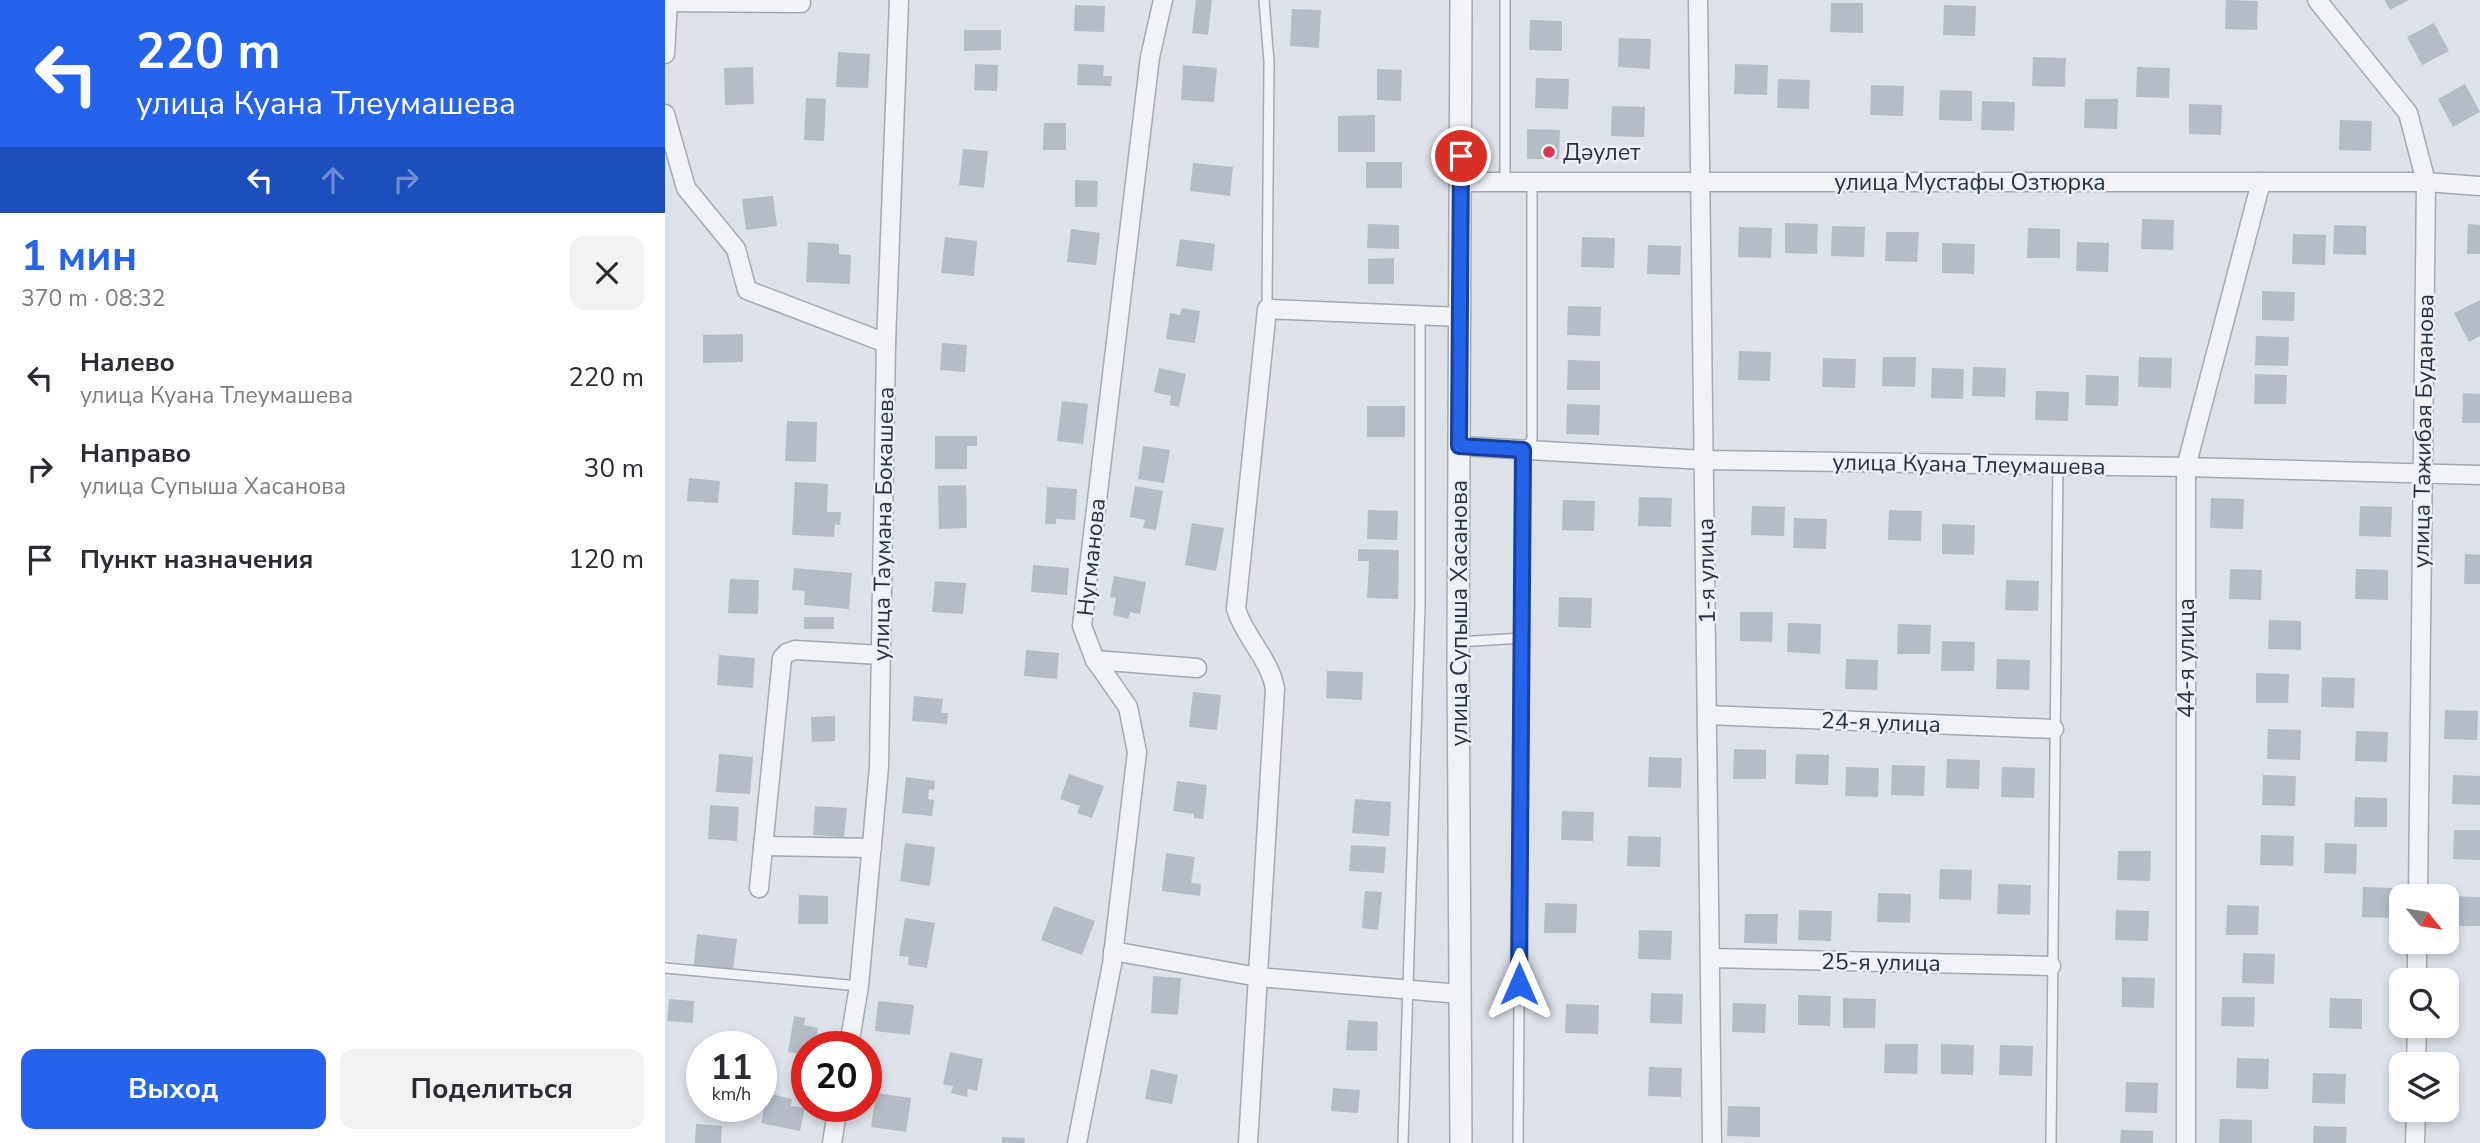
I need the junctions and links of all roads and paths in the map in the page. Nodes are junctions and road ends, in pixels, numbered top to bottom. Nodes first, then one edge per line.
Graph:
1 (800, 0) edge
2 (899, 0) edge
3 (1163, 0) edge
4 (1264, 0) edge
5 (1461, 0) edge
6 (1505, 0) edge
7 (1698, 0) edge
8 (2318, 0) edge
9 (667, 2) edge
10 (665, 54) edge
11 (665, 114) edge
12 (1461, 182) junction
13 (1505, 182) junction
14 (1532, 182) junction
15 (1700, 182) junction
16 (2261, 182) junction
17 (2426, 182) junction
18 (2480, 186) edge
19 (1268, 309) junction
20 (1420, 316) junction
21 (1461, 317) junction
22 (886, 342) junction
23 (1459, 446) junction
24 (1523, 450) junction
25 (1704, 460) junction
26 (2058, 464) junction
27 (2186, 467) junction
28 (2422, 474) junction
29 (2480, 475) edge
30 (1522, 638) junction
31 (1458, 642) junction
32 (881, 655) junction
33 (1095, 660) junction
34 (1197, 668) dead end
35 (1707, 715) junction
36 (2054, 729) junction
37 (763, 846) junction
38 (872, 848) junction
39 (2418, 884) edge
40 (759, 888) dead end
41 (1113, 951) junction
42 (1711, 958) junction
43 (2051, 966) junction
44 (665, 968) edge
45 (1258, 977) junction
46 (859, 986) junction
47 (1407, 989) junction
48 (1460, 994) junction
49 (852, 1031) edge
50 (835, 1122) edge
51 (2416, 1122) edge
52 (832, 1143) edge
53 (1077, 1143) edge
54 (1248, 1143) edge
55 (1403, 1143) edge
56 (1461, 1143) edge
57 (1518, 1143) edge
58 (1712, 1143) edge
59 (2051, 1143) edge
60 (2186, 1143) edge
61 (2415, 1143) edge

1 - 9 street
2 - 22 street, улица Таумана Бокашева
3 - 33 street, Нугманова
4 - 19 lane
5 - 12 street, улица Супыша Хасанова
6 - 13 lane
7 - 15 street, 1-я улица
8 - 17 street, улица Тажибая Буданова
9 - 10 street
11 - 22 street
12 - 13 street, улица Мустафы Озтюрка
12 - 21 street, улица Супыша Хасанова
13 - 14 street, улица Мустафы Озтюрка
14 - 15 street, улица Мустафы Озтюрка
14 - 24 lane
15 - 16 street, улица Мустафы Озтюрка
15 - 25 street, 1-я улица
16 - 17 street, улица Мустафы Озтюрка
16 - 27 street, 44-я улица
17 - 18 street, улица Мустафы Озтюрка
17 - 28 street, улица Тажибая Буданова
19 - 20 street
19 - 45 street
20 - 21 street
20 - 47 lane
21 - 23 street, улица Супыша Хасанова
22 - 32 street, улица Таумана Бокашева
23 - 24 street, улица Куана Тлеумашева
23 - 31 street, улица Супыша Хасанова
24 - 25 street, улица Куана Тлеумашева
24 - 30 lane
25 - 26 street, улица Куана Тлеумашева
25 - 35 street, 1-я улица
26 - 27 street, улица Куана Тлеумашева
26 - 36 lane
27 - 28 street, улица Куана Тлеумашева
27 - 60 street, 44-я улица
28 - 29 street, улица Куана Тлеумашева
28 - 39 street, улица Тажибая Буданова
30 - 31 lane
30 - 57 lane
31 - 48 street, улица Супыша Хасанова
32 - 37 street
32 - 38 street, улица Таумана Бокашева
33 - 34 street
33 - 41 street, Нугманова
35 - 36 street, 24-я улица
35 - 42 street, 1-я улица
36 - 43 lane
37 - 38 street
37 - 40 street
38 - 46 street, улица Таумана Бокашева
41 - 45 street
41 - 53 street, Нугманова
42 - 43 street, 25-я улица
42 - 58 street, 1-я улица
43 - 59 lane
44 - 46 lane
45 - 47 street
45 - 54 street
46 - 49 street, улица Таумана Бокашева
47 - 48 street
47 - 55 lane
48 - 56 street, улица Супыша Хасанова
50 - 52 street
51 - 61 street

